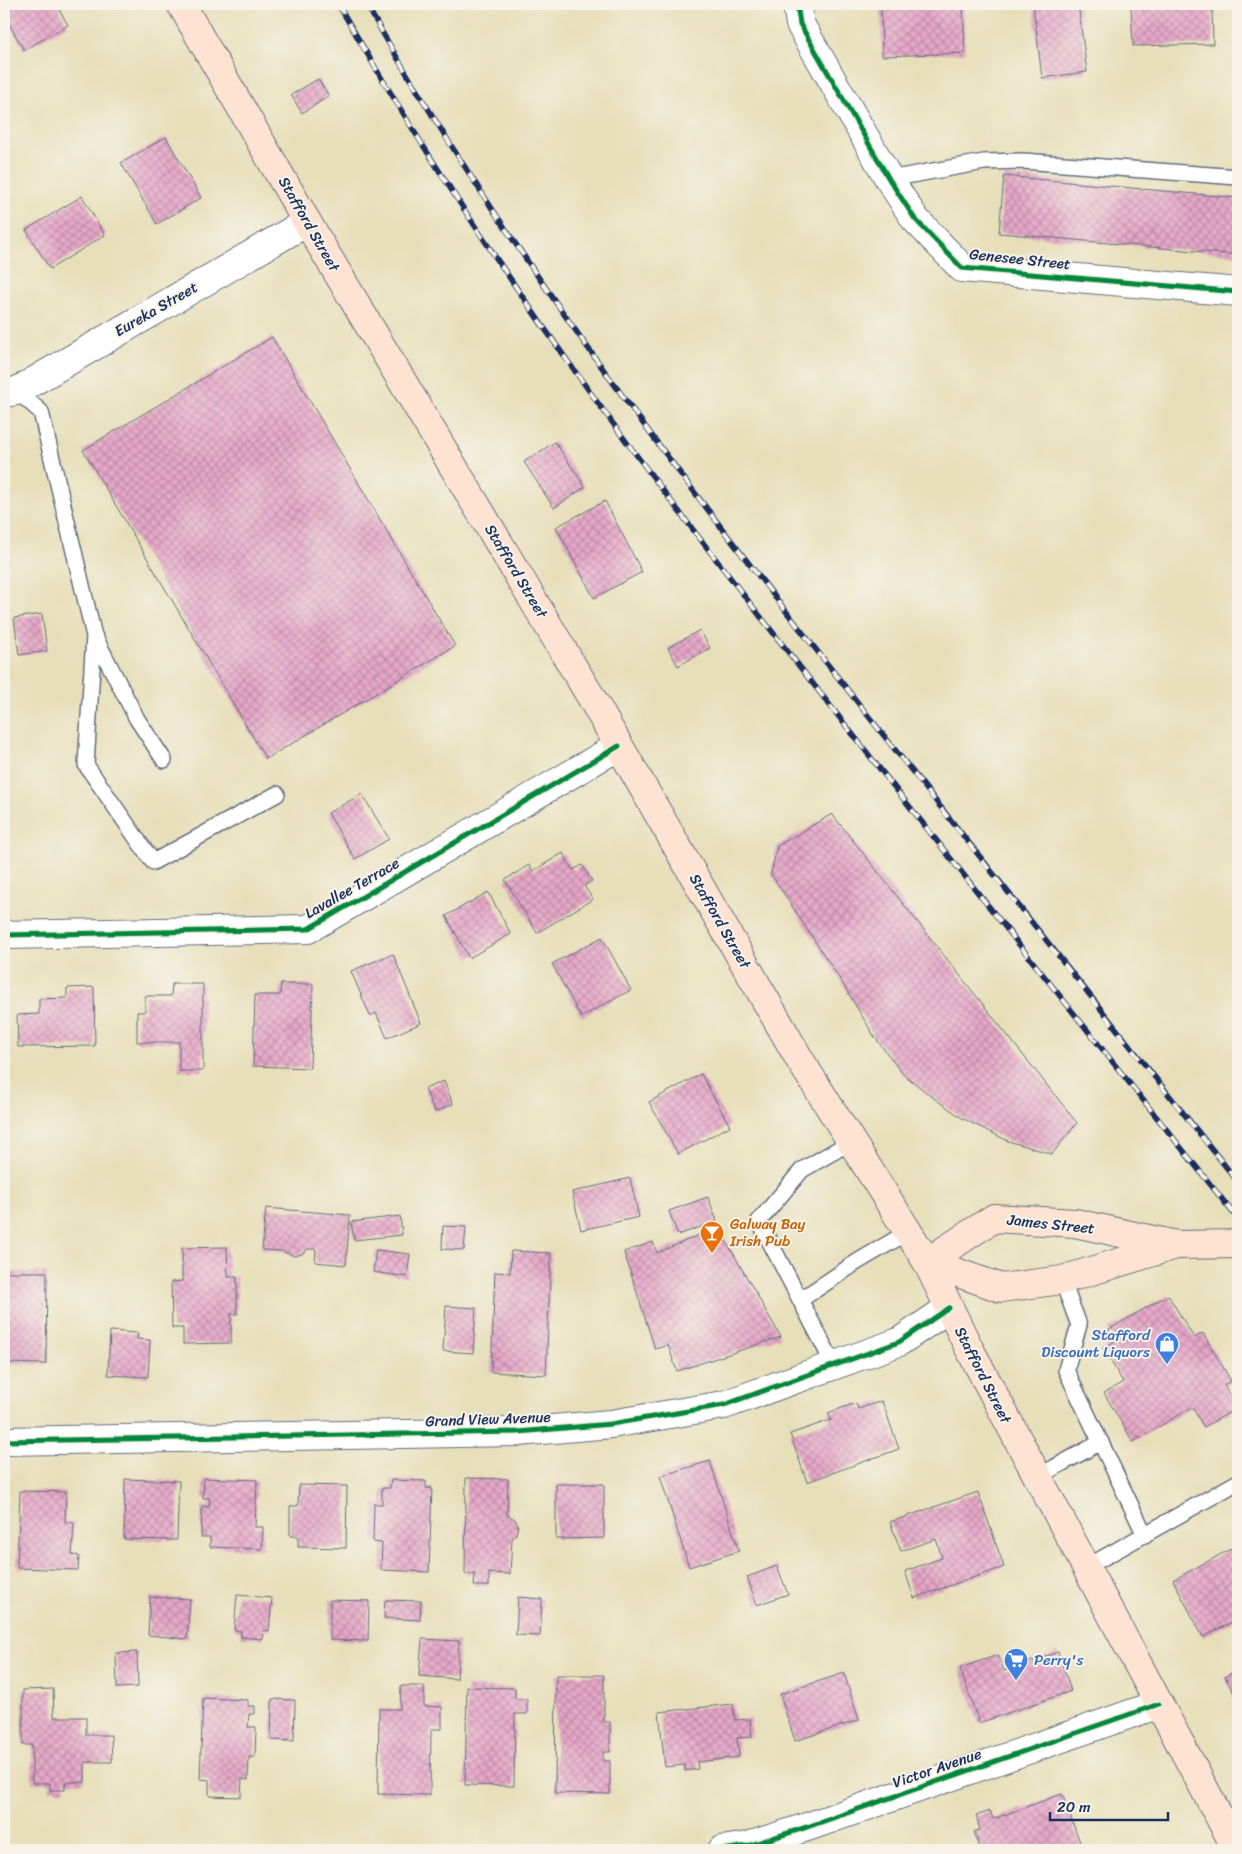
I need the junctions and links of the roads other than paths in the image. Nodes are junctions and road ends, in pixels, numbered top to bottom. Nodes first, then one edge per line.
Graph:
1 (182, 4) edge
2 (797, 4) edge
3 (1238, 177) edge
4 (889, 179) junction
5 (307, 222) junction
6 (1238, 292) edge
7 (11, 392) edge
8 (94, 636) junction
9 (619, 746) junction
10 (164, 760) dead end
11 (277, 794) dead end
12 (4, 935) edge
13 (852, 1141) junction
14 (908, 1232) junction
15 (1238, 1244) edge
16 (1176, 1245) junction
17 (927, 1262) junction
18 (1062, 1280) junction
19 (800, 1300) junction
20 (949, 1308) junction
21 (834, 1365) junction
22 (4, 1441) edge
23 (1100, 1442) junction
24 (1037, 1478) junction
25 (1238, 1482) edge
26 (1145, 1535) junction
27 (1085, 1568) junction
28 (1159, 1704) junction
29 (722, 1850) edge
30 (1237, 1850) edge

1 - 5 main road, Stafford Street
2 - 4 street, Genesee Street
3 - 4 lane
4 - 6 street, Genesee Street
5 - 7 street, Eureka Street
5 - 9 main road, Stafford Street
7 - 8 lane
8 - 10 lane
8 - 11 lane
9 - 12 street, Lavallee Terrace
9 - 13 main road, Stafford Street
13 - 14 main road, Stafford Street
13 - 19 lane
14 - 17 main road, Stafford Street
14 - 19 lane
15 - 16 main road, James Street
16 - 17 main road, James Street
16 - 18 main road, James Street
17 - 18 main road, James Street
17 - 20 main road, Stafford Street
18 - 23 lane
19 - 21 lane
20 - 21 street, Grand View Avenue
20 - 24 main road, Stafford Street
21 - 22 street, Grand View Avenue
23 - 24 lane
23 - 26 lane
24 - 27 main road, Stafford Street
25 - 26 lane
26 - 27 lane
27 - 28 main road, Stafford Street
28 - 29 street, Victor Avenue
28 - 30 main road, Stafford Street

